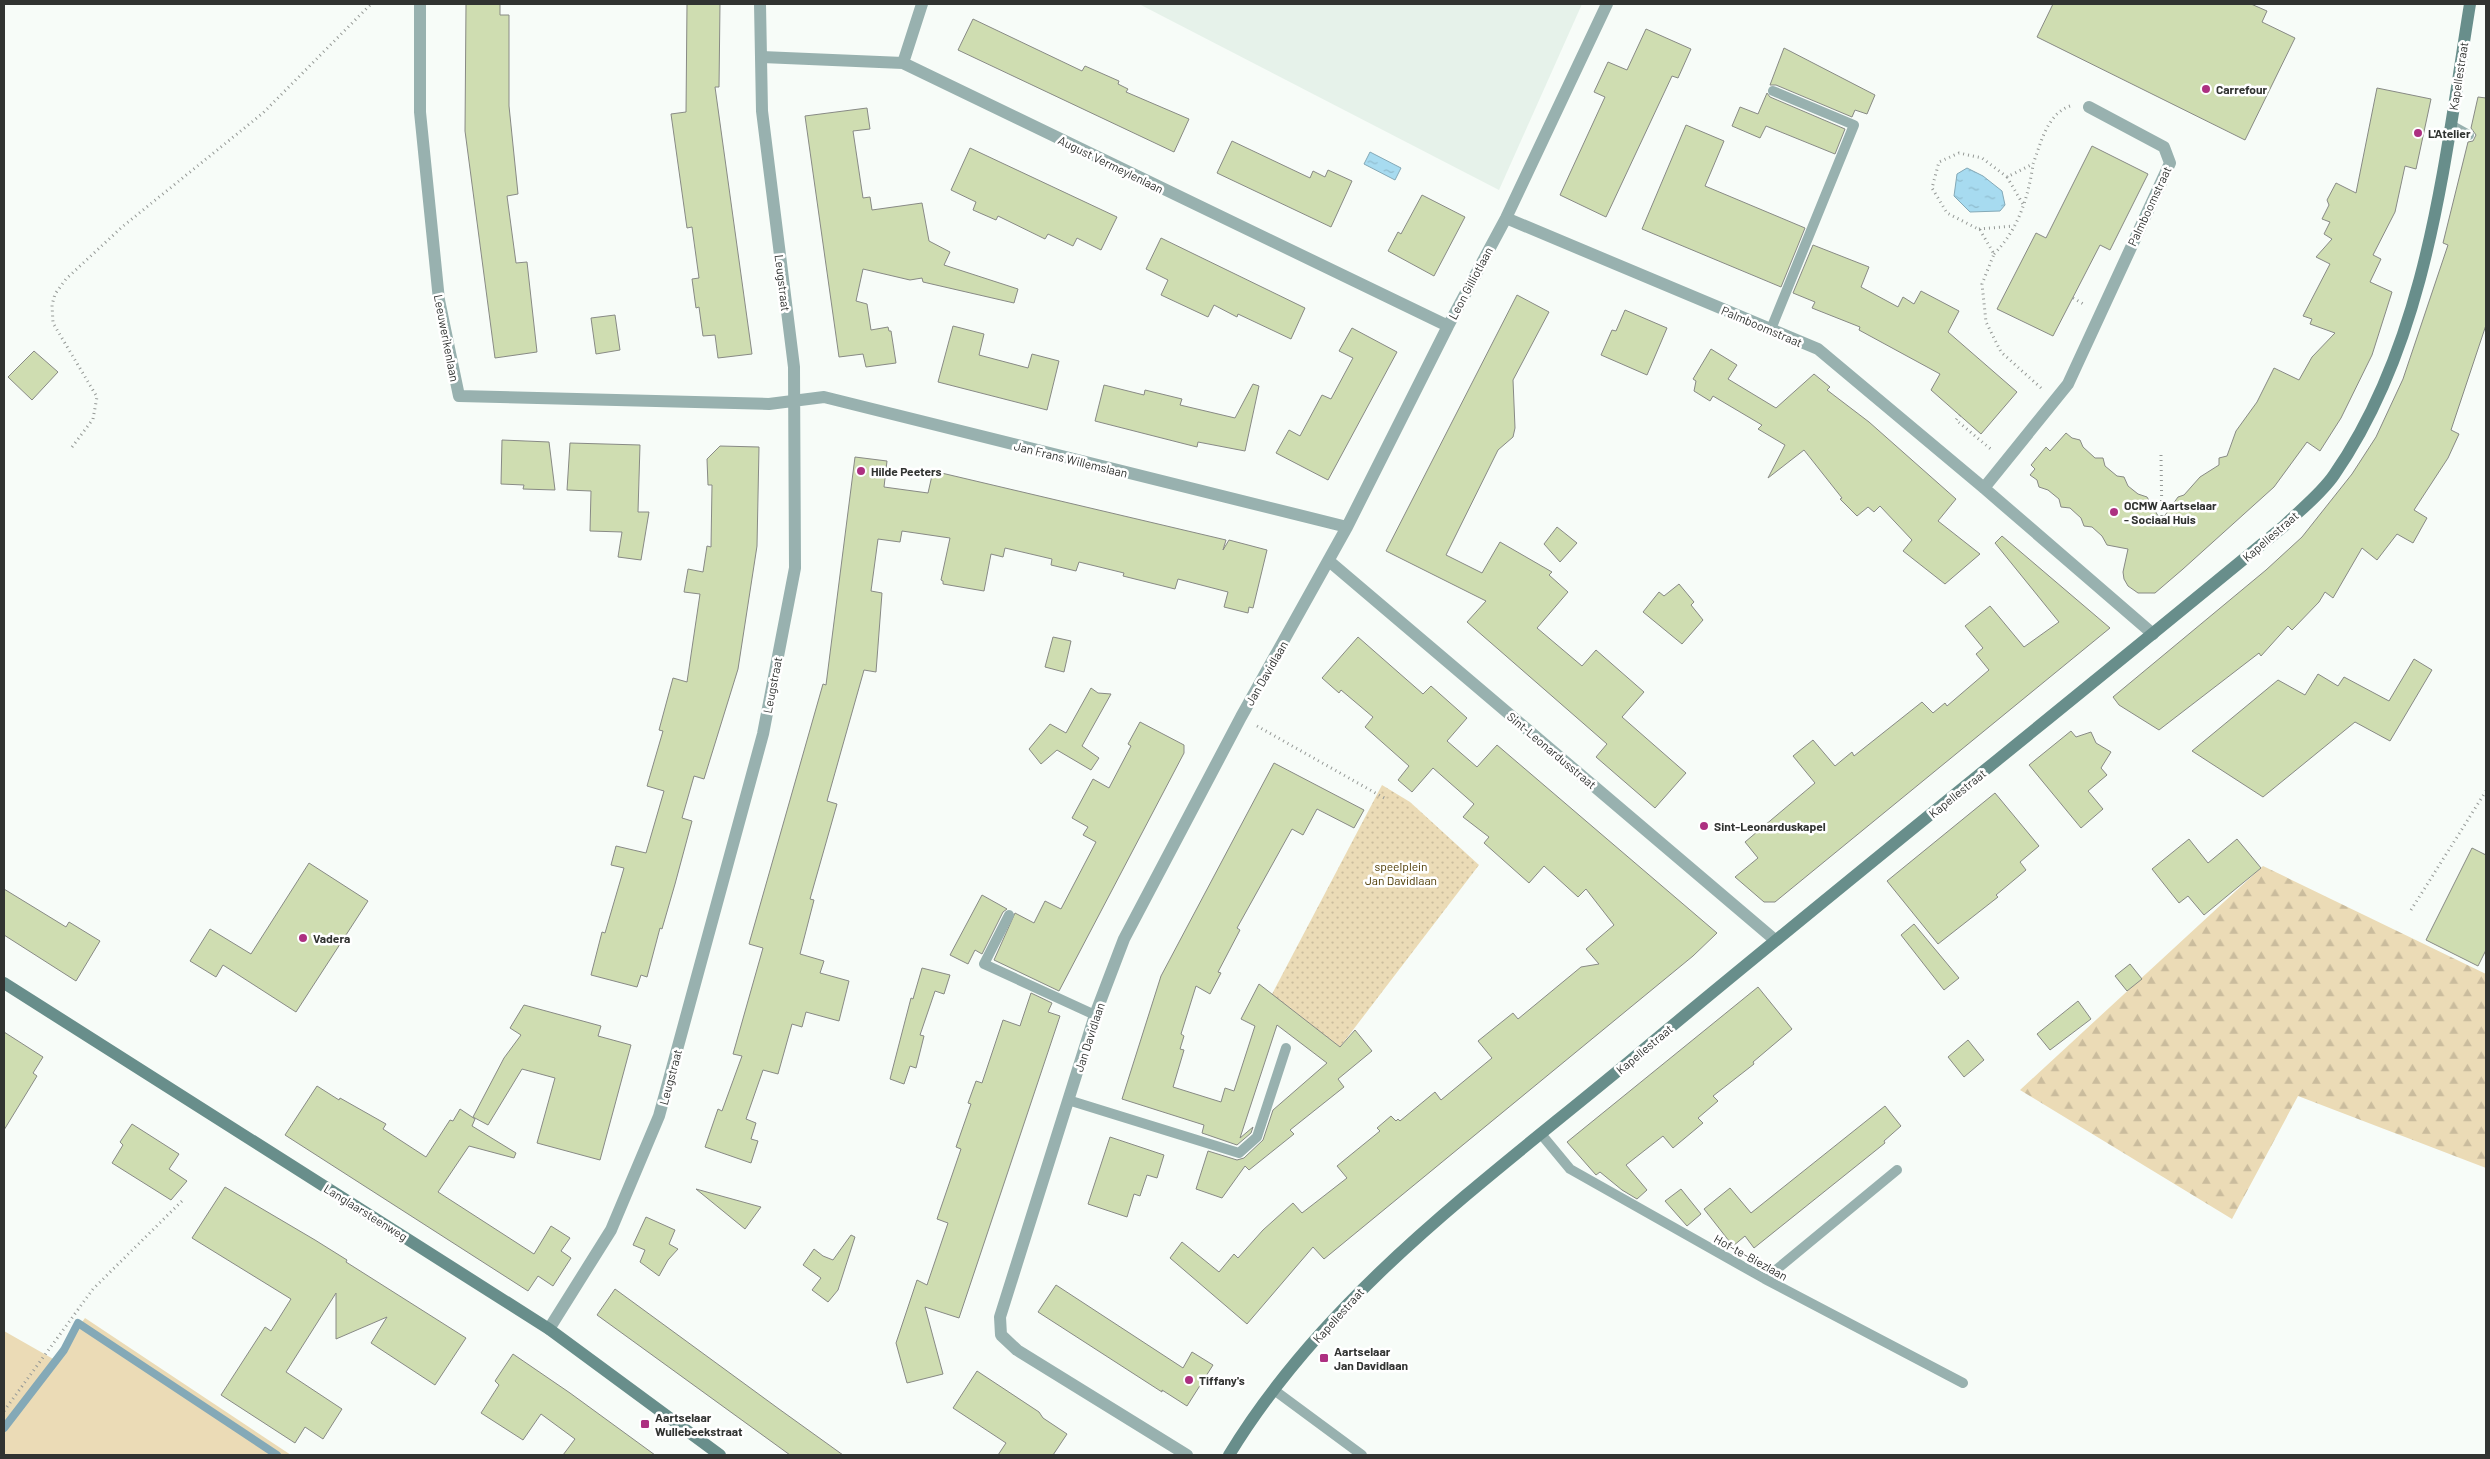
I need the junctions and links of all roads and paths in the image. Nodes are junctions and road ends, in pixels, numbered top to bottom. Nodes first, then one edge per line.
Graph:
1 (371, 4) edge
2 (420, 4) edge
3 (760, 4) edge
4 (922, 4) edge
5 (1607, 4) edge
6 (2470, 4) edge
7 (761, 57) junction
8 (903, 64) junction
9 (1773, 91) dead end
10 (2089, 107) joint
11 (2450, 125) junction
12 (2470, 135) dead end
13 (2033, 164) junction
14 (2007, 177) junction
15 (2024, 206) junction
16 (1506, 218) junction
17 (2014, 226) junction
18 (1978, 229) junction
19 (1994, 254) junction
20 (1448, 326) junction
21 (1771, 330) junction
22 (795, 401) junction
23 (2055, 401) junction
24 (1960, 415) dead end
25 (72, 447) dead end
26 (2161, 455) dead end
27 (2005, 462) junction
28 (1984, 488) junction
29 (2162, 524) dead end
30 (1347, 527) junction
31 (1329, 561) junction
32 (2153, 634) junction
33 (1241, 717) junction
34 (2486, 792) edge
35 (1386, 799) dead end
36 (2411, 910) dead end
37 (1009, 915) dead end
38 (1775, 940) junction
39 (4, 982) edge
40 (1095, 1015) junction
41 (1286, 1048) dead end
42 (1068, 1100) junction
43 (1541, 1134) junction
44 (1897, 1170) dead end
45 (184, 1199) dead end
46 (1765, 1280) junction
47 (549, 1329) junction
48 (1963, 1383) dead end
49 (1274, 1390) junction
50 (4, 1411) edge
51 (720, 1455) edge
52 (1187, 1455) edge
53 (1229, 1455) edge
54 (1362, 1455) edge

1 - 25 path
2 - 22 street, Leeuwerikenlaan
3 - 7 street, Leugstraat
4 - 8 street
5 - 16 street, Leon Gilliotlaan
6 - 11 street, Kapellestraat
7 - 8 street, August Vermeylenlaan
7 - 22 street, Leugstraat
8 - 20 street, August Vermeylenlaan
9 - 21 lane
10 - 13 path
10 - 23 street, Palmboomstraat
11 - 12 lane
11 - 32 street, Kapellestraat
13 - 14 path
13 - 15 path
14 - 15 path
14 - 18 path
15 - 17 path
16 - 20 street, Leon Gilliotlaan
16 - 21 street, Palmboomstraat
17 - 18 path
17 - 19 path
18 - 19 path
19 - 23 path
20 - 30 street, Leon Gilliotlaan
21 - 28 street, Palmboomstraat
22 - 30 street, Jan Frans Willemslaan
22 - 47 street, Leugstraat
23 - 27 street, Palmboomstraat
24 - 27 path
26 - 29 path
27 - 28 street, Palmboomstraat
28 - 32 street, Palmboomstraat
30 - 31 street, Leon Gilliotlaan
31 - 33 street, Jan Davidlaan
31 - 38 street, Sint-Leonardusstraat
32 - 38 street, Kapellestraat
33 - 35 path
33 - 40 street, Jan Davidlaan
34 - 36 path
37 - 40 lane
38 - 43 street, Kapellestraat
39 - 47 street, Langlaarsteenweg
40 - 42 street, Jan Davidlaan
41 - 42 lane
42 - 52 street, Jan Davidlaan
43 - 46 lane, Hof-te-Biezlaan
43 - 49 street, Kapellestraat
44 - 46 lane
45 - 50 path
46 - 48 lane, Hof-te-Biezlaan
47 - 51 street, Langlaarsteenweg
49 - 53 street, Kapellestraat
49 - 54 lane

